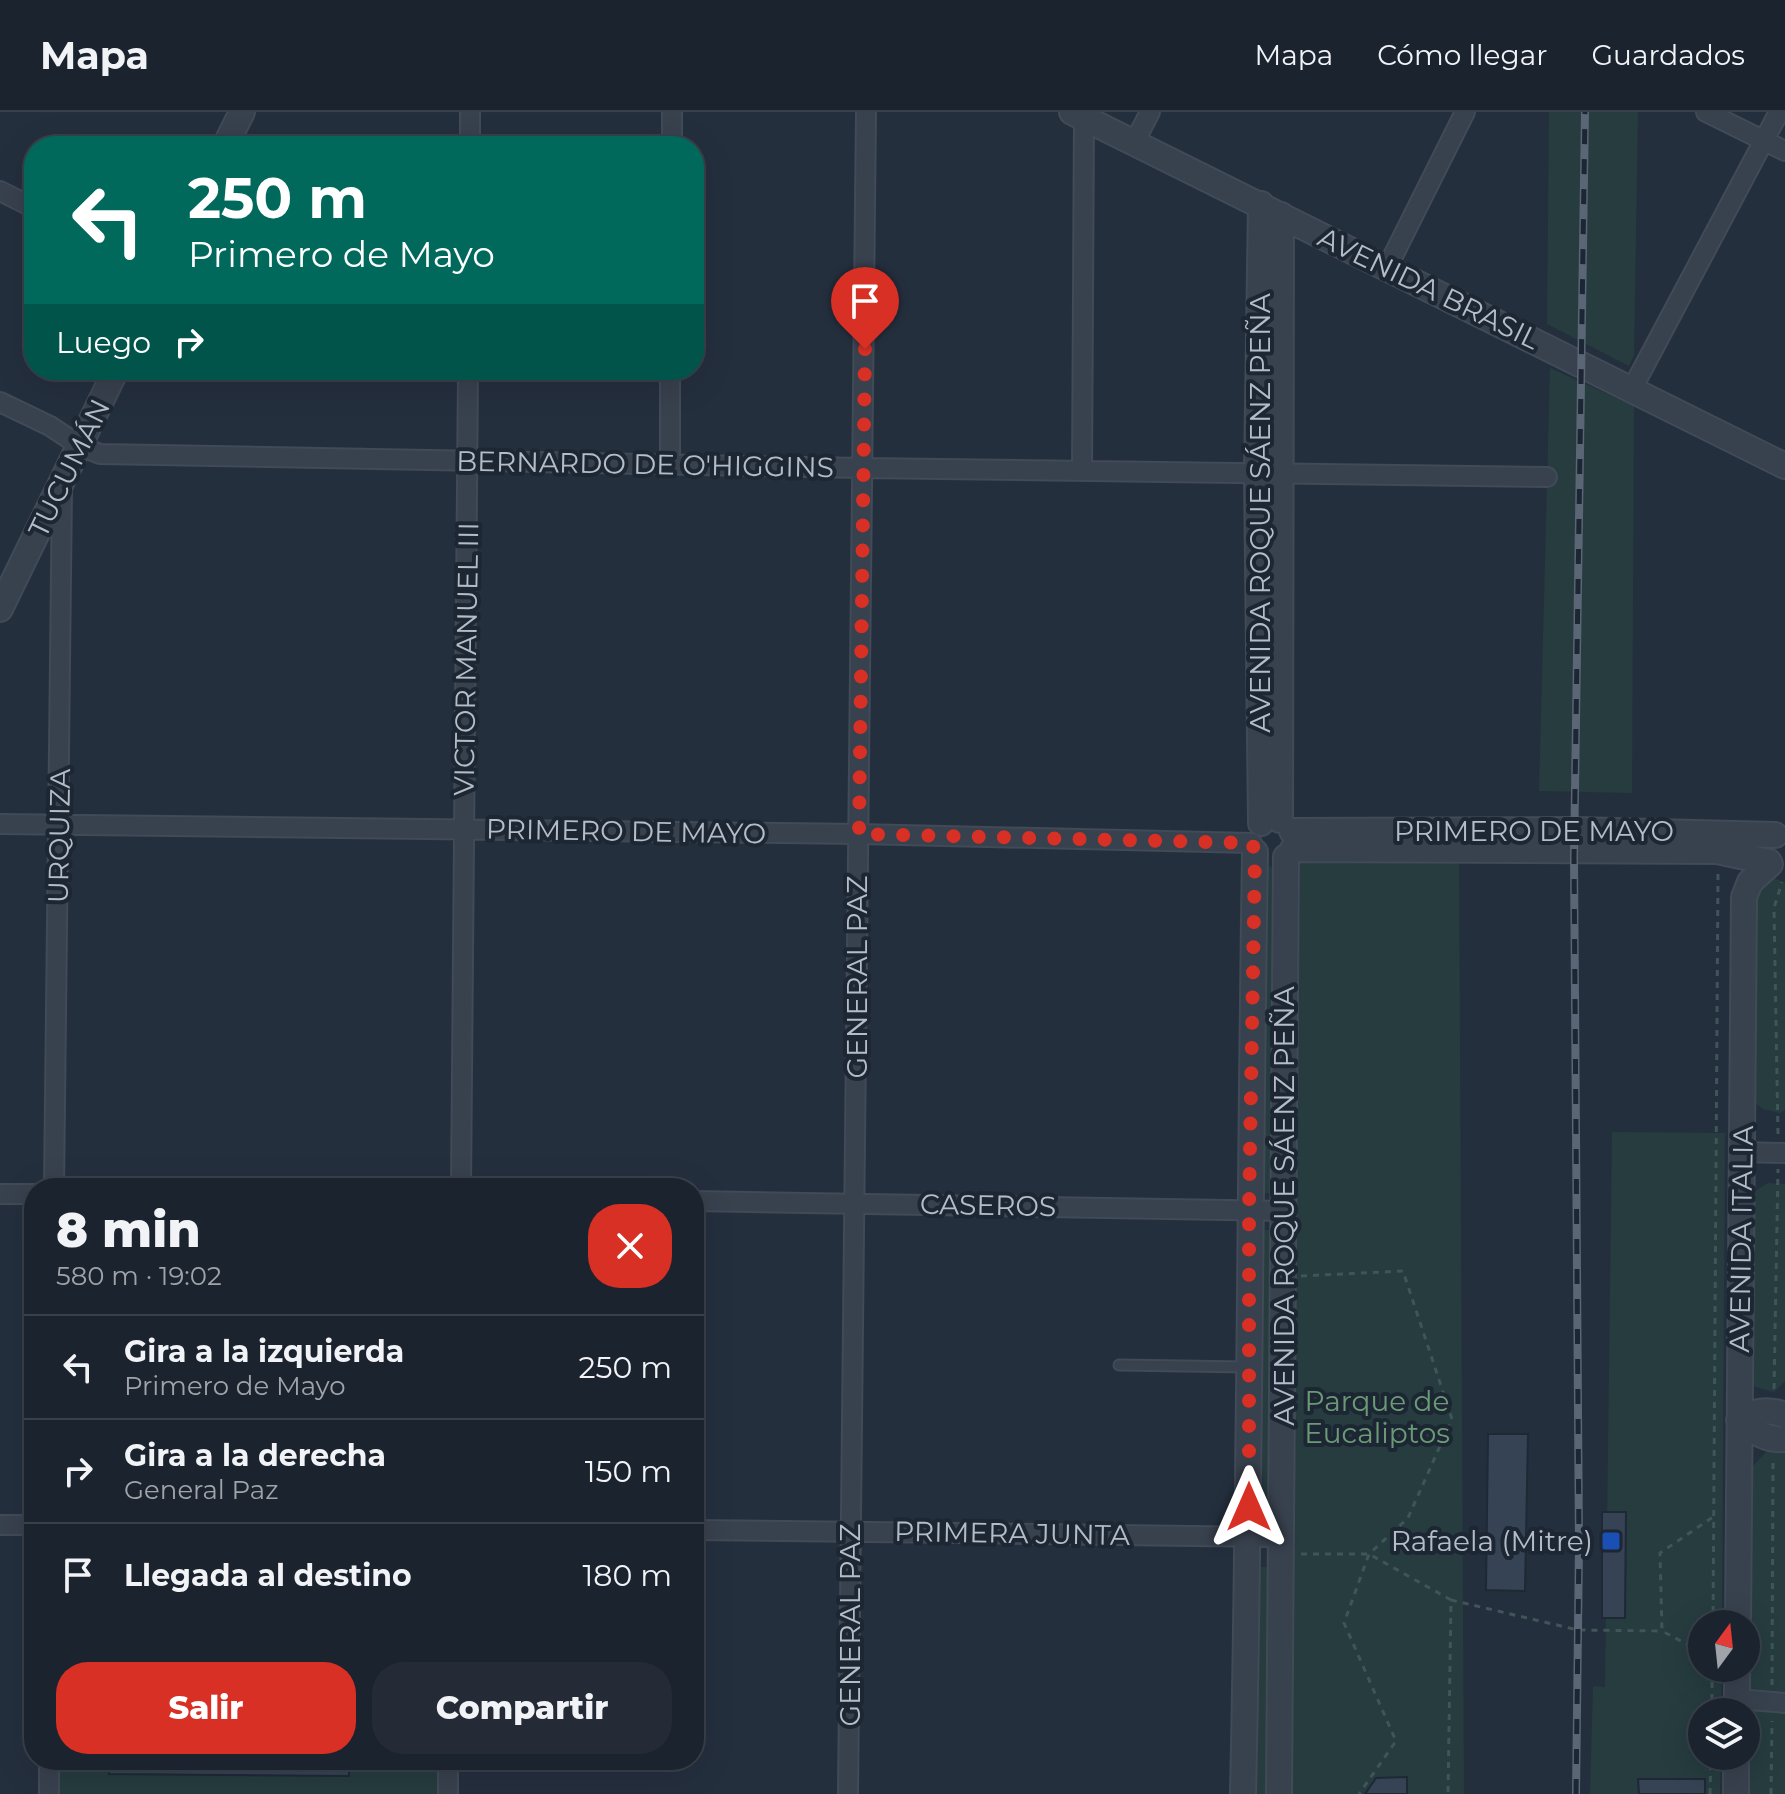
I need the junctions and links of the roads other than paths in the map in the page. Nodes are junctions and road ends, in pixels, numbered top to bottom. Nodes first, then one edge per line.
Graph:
1 (242, 112) edge
2 (470, 112) edge
3 (672, 112) edge
4 (866, 112) edge
5 (1150, 112) edge
6 (1465, 112) edge
7 (1706, 112) edge
8 (1779, 112) edge
9 (1078, 115) edge
10 (230, 136) edge
11 (470, 136) edge
12 (672, 136) edge
13 (1764, 141) junction
14 (1134, 143) junction
15 (1785, 151) edge
16 (0, 191) edge
17 (24, 203) edge
18 (1271, 209) junction
19 (1387, 268) junction
20 (111, 380) edge
21 (468, 380) edge
22 (670, 380) edge
23 (1632, 389) junction
24 (0, 402) edge
25 (80, 446) junction
26 (468, 461) junction
27 (670, 464) junction
28 (1785, 466) edge
29 (864, 468) junction
30 (1082, 471) junction
31 (1268, 474) junction
32 (1547, 477) dead end
33 (62, 483) junction
34 (0, 609) edge
35 (0, 824) edge
36 (59, 825) junction
37 (464, 829) junction
38 (1780, 833) edge
39 (859, 834) junction
40 (1274, 839) junction
41 (1465, 840) junction
42 (1777, 869) edge
43 (1742, 1152) junction
44 (1782, 1153) edge
45 (54, 1178) edge
46 (461, 1178) edge
47 (0, 1194) edge
48 (24, 1194) edge
49 (704, 1201) edge
50 (856, 1202) junction
51 (1249, 1210) junction
52 (1283, 1211) junction
53 (1119, 1365) dead end
54 (1250, 1367) junction
55 (1779, 1413) edge
56 (1739, 1420) junction
57 (1779, 1439) edge
58 (0, 1525) edge
59 (24, 1525) edge
60 (704, 1530) edge
61 (850, 1532) junction
62 (1249, 1535) junction
63 (1291, 1546) junction
64 (1738, 1610) edge
65 (49, 1770) edge
66 (448, 1770) edge
67 (1736, 1770) edge
68 (49, 1794) edge
69 (448, 1794) edge
70 (848, 1794) edge
71 (1243, 1794) edge
72 (1279, 1794) edge
73 (1736, 1794) edge

1 - 10 street
2 - 11 street
3 - 12 street
4 - 29 street, GENERAL PAZ
5 - 14 street
6 - 19 street
7 - 13 street
8 - 13 street
9 - 14 street, AVENIDA BRASIL
9 - 30 street
13 - 15 street
13 - 23 street
14 - 18 street, AVENIDA BRASIL
16 - 17 street
18 - 19 street, AVENIDA BRASIL
18 - 31 street, AVENIDA ROQUE SÁENZ PEÑA
19 - 23 street, AVENIDA BRASIL
20 - 25 street, TUCUMÁN
21 - 26 street, VICTOR MANUEL III
22 - 27 street
23 - 28 street, AVENIDA BRASIL
24 - 25 street
25 - 26 street, BERNARDO DE O'HIGGINS
25 - 33 street, TUCUMÁN
26 - 27 street, BERNARDO DE O'HIGGINS
26 - 37 street, VICTOR MANUEL III
27 - 29 street, BERNARDO DE O'HIGGINS
29 - 30 street, BERNARDO DE O'HIGGINS
29 - 39 street, GENERAL PAZ
30 - 31 street, BERNARDO DE O'HIGGINS
31 - 32 street, BERNARDO DE O'HIGGINS
31 - 40 street, AVENIDA ROQUE SÁENZ PEÑA
33 - 34 street, TUCUMÁN
33 - 36 street, URQUIZA
35 - 36 street, PRIMERO DE MAYO
36 - 37 street, PRIMERO DE MAYO
36 - 45 street, URQUIZA
37 - 39 street, PRIMERO DE MAYO
37 - 46 street, VICTOR MANUEL III
38 - 41 street, PRIMERO DE MAYO
38 - 42 street
39 - 40 street, PRIMERO DE MAYO
39 - 50 street, GENERAL PAZ
40 - 41 street, PRIMERO DE MAYO
40 - 51 street, AVENIDA ROQUE SÁENZ PEÑA
40 - 52 street, AVENIDA ROQUE SÁENZ PEÑA
41 - 42 street, PRIMERO DE MAYO
42 - 43 street, AVENIDA ITALIA
43 - 44 street
43 - 56 street, AVENIDA ITALIA
47 - 48 street
49 - 50 street, CASEROS
50 - 51 street, CASEROS
50 - 61 street, GENERAL PAZ
51 - 52 street, CASEROS
51 - 54 street, AVENIDA ROQUE SÁENZ PEÑA
52 - 63 street, AVENIDA ROQUE SÁENZ PEÑA
53 - 54 lane
54 - 62 street, AVENIDA ROQUE SÁENZ PEÑA
55 - 56 street
56 - 57 street
56 - 64 street, AVENIDA ITALIA
58 - 59 street
60 - 61 street, PRIMERA JUNTA
61 - 62 street, PRIMERA JUNTA
61 - 70 street, GENERAL PAZ
62 - 63 street, PRIMERA JUNTA
62 - 71 street, AVENIDA ROQUE SÁENZ PEÑA
63 - 72 street, AVENIDA ROQUE SÁENZ PEÑA
65 - 68 street
66 - 69 street
67 - 73 street

